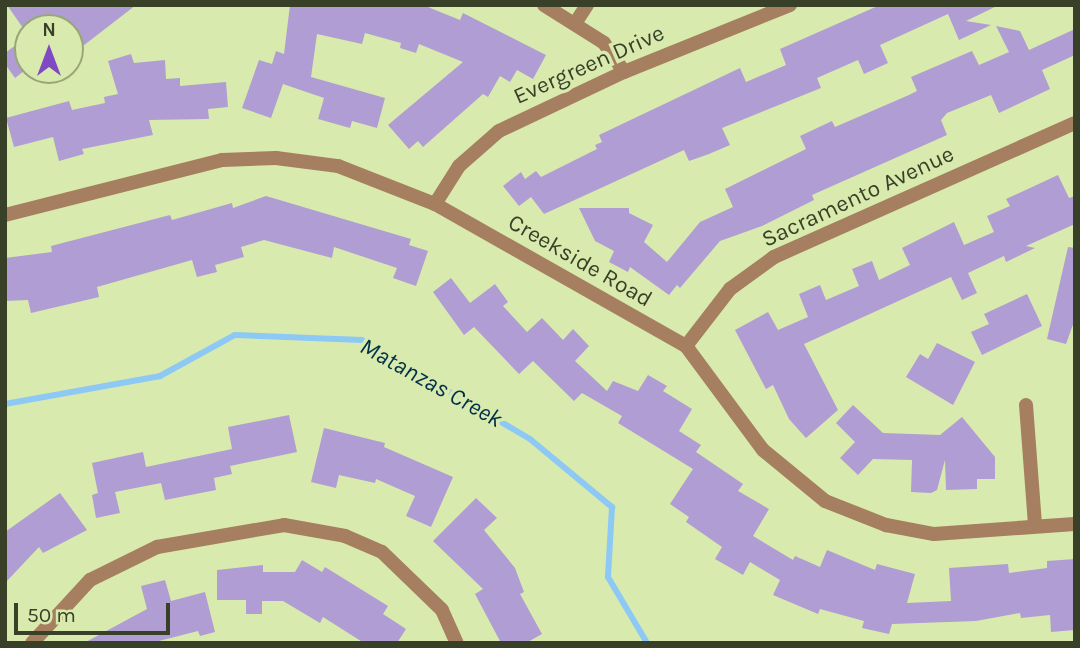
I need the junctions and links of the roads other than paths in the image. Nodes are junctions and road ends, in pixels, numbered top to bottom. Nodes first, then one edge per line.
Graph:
1 (544, 5) edge
2 (587, 5) edge
3 (790, 5) edge
4 (576, 22) junction
5 (624, 72) junction
6 (1075, 123) edge
7 (435, 204) junction
8 (5, 215) edge
9 (686, 346) junction
10 (1026, 405) dead end
11 (1075, 524) edge
12 (1035, 525) junction
13 (32, 643) edge
14 (457, 643) edge

1 - 4 street
2 - 4 street
3 - 5 street, Evergreen Drive
4 - 5 street
5 - 7 street, Evergreen Drive
6 - 9 street, Sacramento Avenue
7 - 8 street, Creekside Road
7 - 9 street, Creekside Road
9 - 12 street, Creekside Road
10 - 12 street
11 - 12 street, Creekside Road
13 - 14 street

